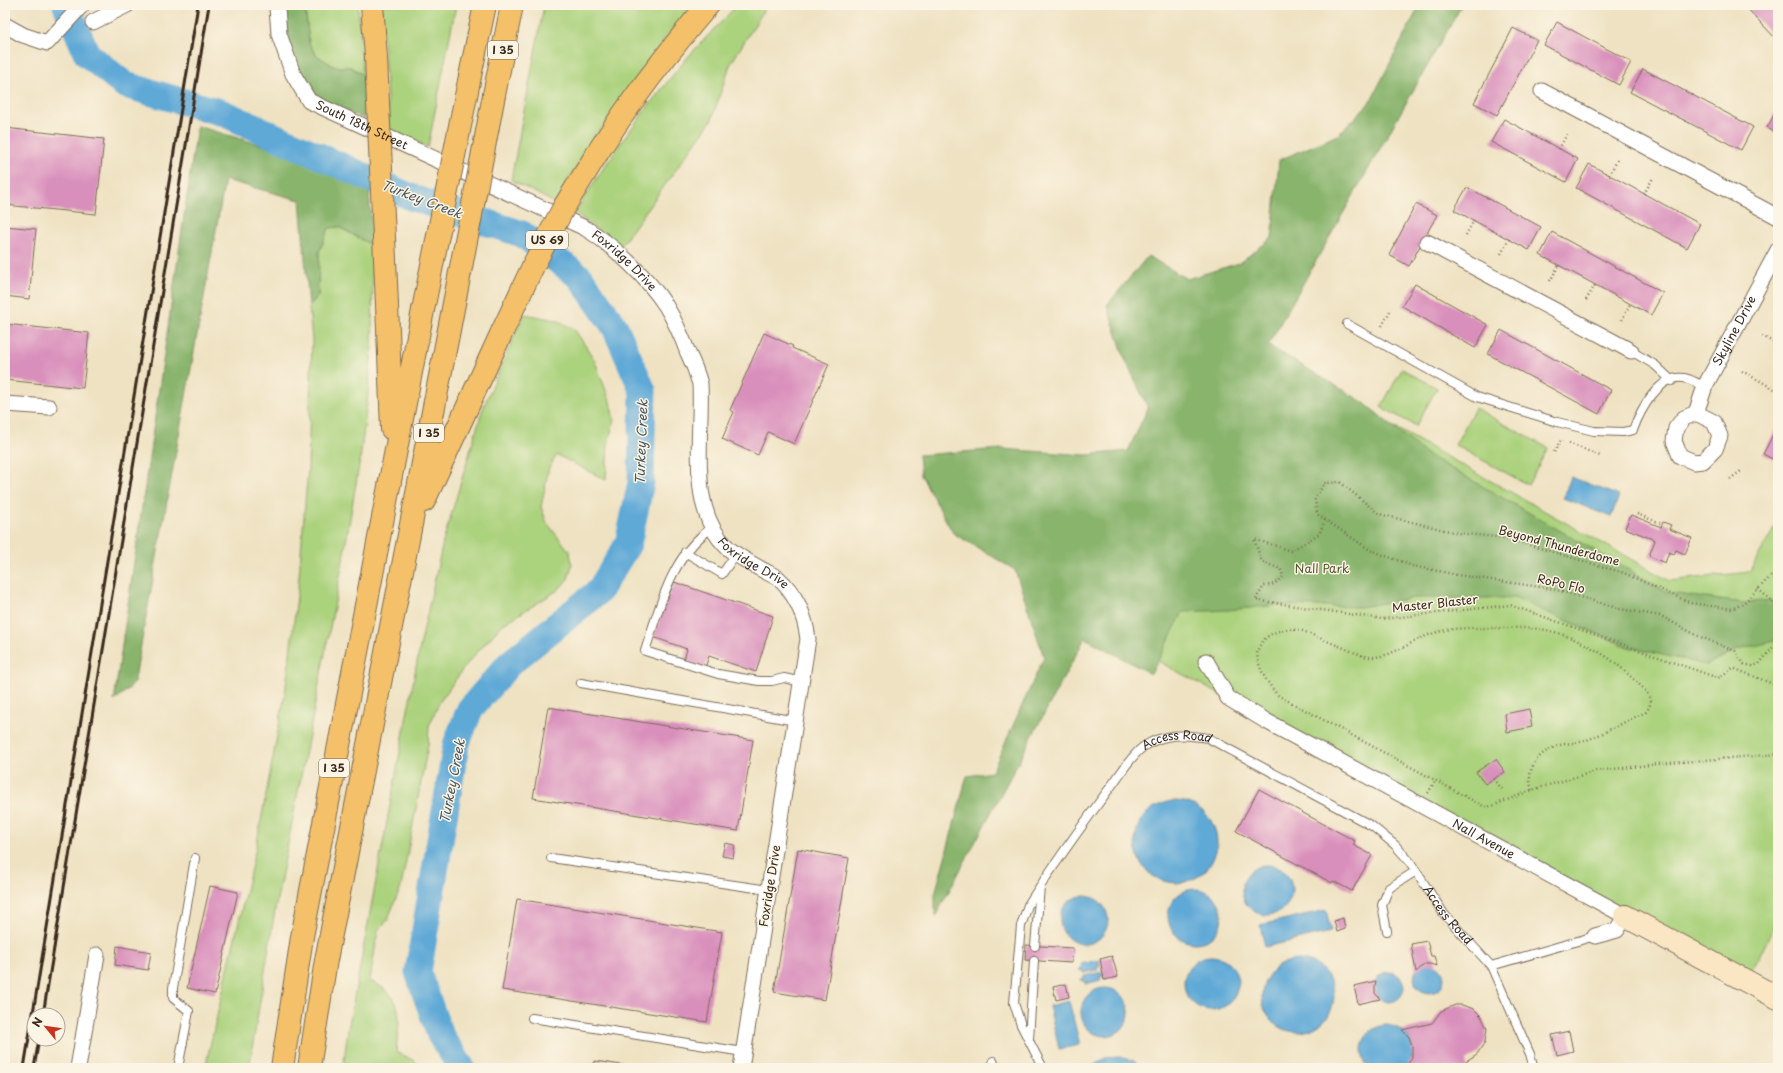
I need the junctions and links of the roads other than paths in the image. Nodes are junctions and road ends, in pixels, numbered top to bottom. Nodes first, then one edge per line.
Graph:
1 (82, 5) edge
2 (127, 5) edge
3 (276, 5) edge
4 (372, 5) edge
5 (485, 5) edge
6 (512, 5) edge
7 (708, 5) edge
8 (93, 22) dead end
9 (5, 25) edge
10 (1542, 91) dead end
11 (464, 173) joint
12 (1778, 217) edge
13 (1426, 242) dead end
14 (1778, 250) edge
15 (1347, 324) dead end
16 (1631, 351) joint
17 (1672, 381) junction
18 (1705, 386) junction
19 (5, 404) edge
20 (49, 407) dead end
21 (1696, 413) dead end
22 (394, 470) junction
23 (713, 527) junction
24 (410, 531) junction
25 (685, 552) junction
26 (736, 554) junction
27 (1206, 661) dead end
28 (802, 682) junction
29 (581, 683) dead end
30 (796, 721) junction
31 (195, 858) dead end
32 (551, 858) dead end
33 (1416, 871) junction
34 (1040, 887) junction
35 (769, 890) junction
36 (1625, 916) junction
37 (1387, 931) dead end
38 (1595, 936) joint
39 (1035, 946) dead end
40 (97, 955) dead end
41 (1034, 961) dead end
42 (1491, 966) junction
43 (1778, 998) edge
44 (532, 1018) dead end
45 (1028, 1040) junction
46 (743, 1052) junction
47 (78, 1068) edge
48 (178, 1068) edge
49 (282, 1068) edge
50 (309, 1068) edge
51 (741, 1068) edge
52 (1043, 1068) edge
53 (1534, 1068) edge

1 - 9 street
2 - 8 street
3 - 11 street, South 18th Street
4 - 22 highway, bridge
5 - 22 highway, I 35, bridge
6 - 24 highway, I 35, bridge
7 - 24 highway, US 69, bridge
10 - 12 street
11 - 23 street, Foxridge Drive
13 - 16 street
14 - 18 street, Skyline Drive
15 - 17 lane
16 - 17 lane
17 - 18 lane
18 - 21 street, Skyline Drive
19 - 20 street
22 - 49 highway, I 35
23 - 25 lane
23 - 26 street, Foxridge Drive
24 - 50 highway, I 35
25 - 26 lane
25 - 28 lane
26 - 28 street, Foxridge Drive
27 - 36 street, Nall Avenue
28 - 30 street, Foxridge Drive
29 - 30 lane
30 - 35 street, Foxridge Drive
31 - 48 lane
32 - 35 lane
33 - 34 lane, Access Road
33 - 37 lane
33 - 42 lane, Access Road
34 - 39 lane
34 - 45 lane, Access Road
35 - 46 street, Foxridge Drive
36 - 38 street
36 - 43 street, Nall Avenue
38 - 42 lane
40 - 47 street
41 - 45 lane
42 - 53 lane, Access Road
44 - 46 lane
45 - 52 lane, Access Road
46 - 51 street, Foxridge Drive

